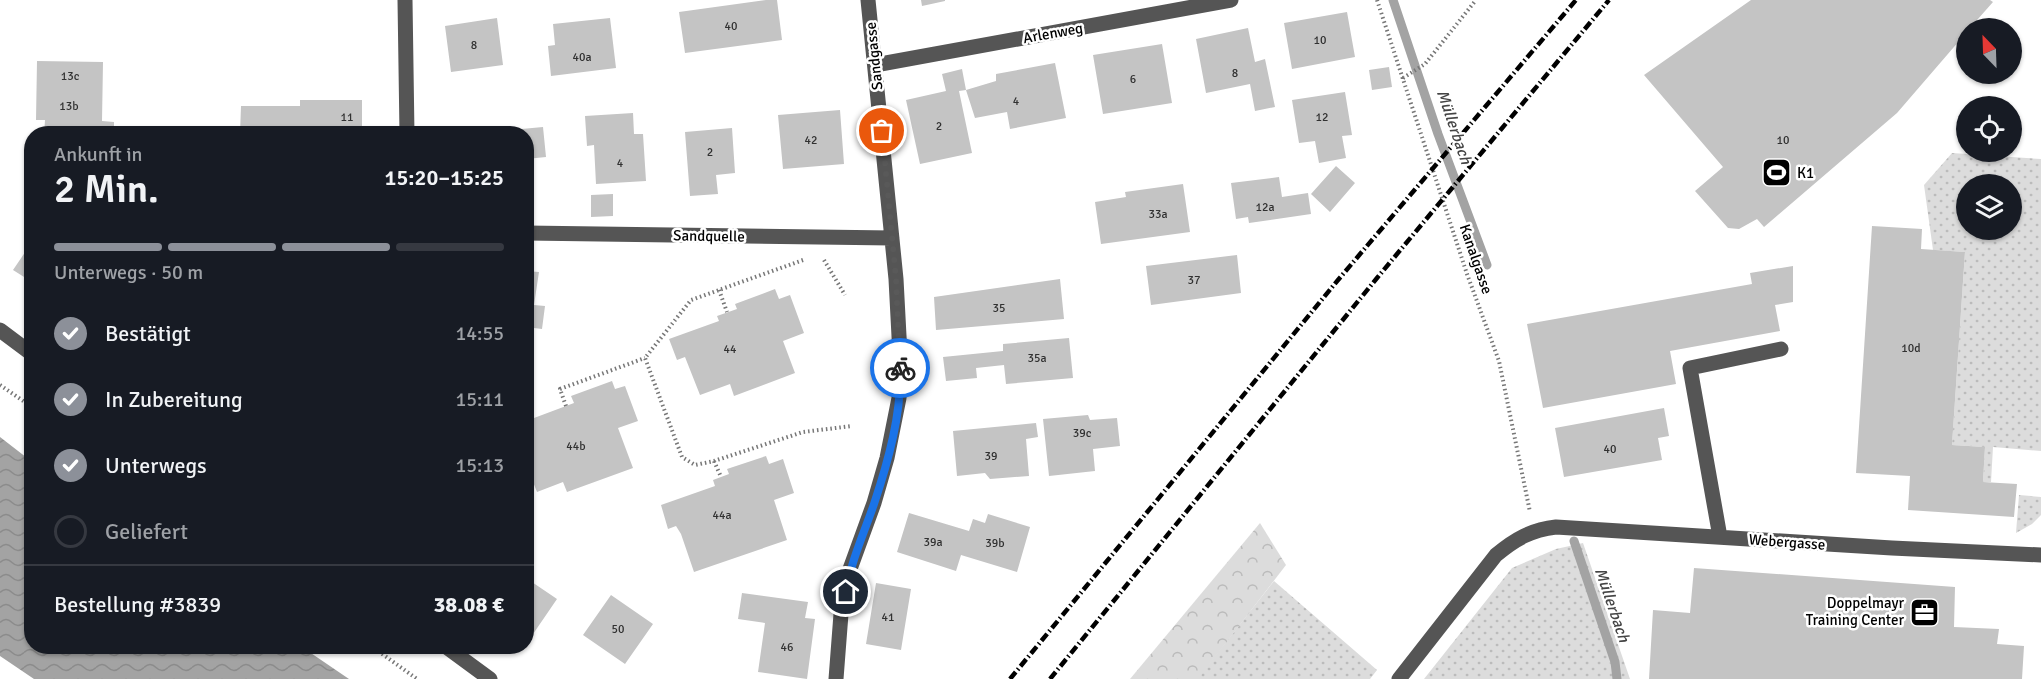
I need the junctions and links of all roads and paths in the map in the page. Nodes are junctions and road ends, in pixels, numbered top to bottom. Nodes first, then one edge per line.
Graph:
1 (405, 0) edge
2 (868, 0) edge
3 (1231, 0) edge
4 (1377, 0) edge
5 (1476, 0) edge
6 (875, 65) junction
7 (1405, 77) junction
8 (407, 126) edge
9 (534, 233) edge
10 (821, 237) junction
11 (892, 238) junction
12 (821, 254) junction
13 (719, 290) junction
14 (845, 295) dead end
15 (727, 312) dead end
16 (0, 330) edge
17 (24, 348) edge
18 (1781, 349) dead end
19 (645, 358) junction
20 (0, 385) edge
21 (24, 402) edge
22 (566, 406) dead end
23 (852, 426) dead end
24 (714, 461) junction
25 (721, 477) dead end
26 (1534, 531) junction
27 (1720, 537) junction
28 (2041, 555) edge
29 (382, 654) edge
30 (456, 654) edge
31 (417, 679) edge
32 (490, 679) edge
33 (836, 679) edge
34 (1399, 679) edge

1 - 8 street
2 - 6 street, Sandgasse
3 - 6 street, Arlenweg
4 - 7 path, Kanalgasse
5 - 7 path
6 - 11 street, Sandgasse
7 - 26 path, Kanalgasse
9 - 10 street, Sandquelle
10 - 11 street, Sandquelle
10 - 12 path
11 - 33 street, Sandgasse
12 - 13 path
12 - 14 path
13 - 15 path
13 - 19 path
16 - 17 street
18 - 27 street
19 - 22 path
19 - 24 path
20 - 21 path
23 - 24 path
24 - 25 path
26 - 27 street, Webergasse
26 - 34 street, Webergasse
27 - 28 street, Webergasse
29 - 31 path
30 - 32 street

